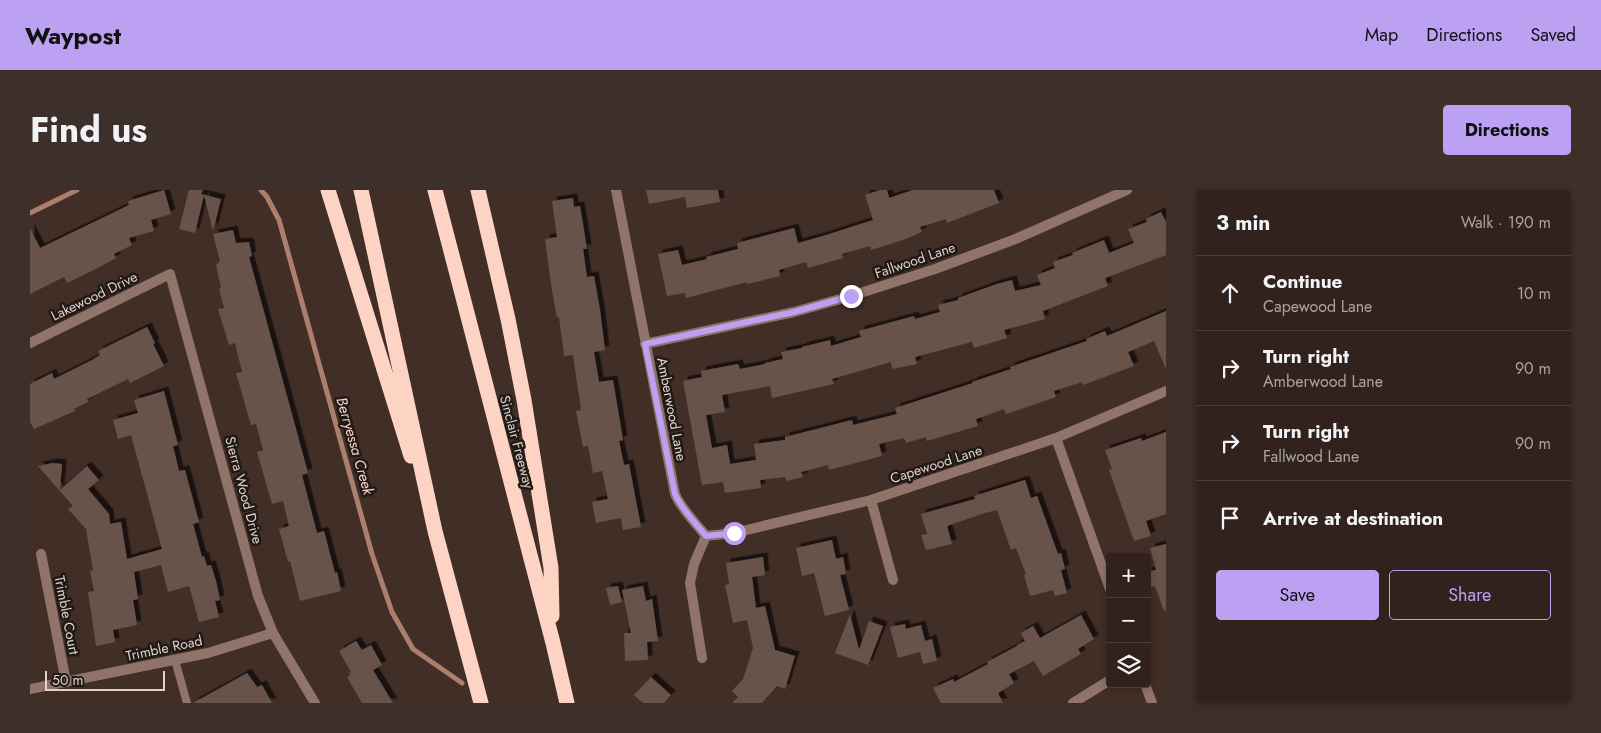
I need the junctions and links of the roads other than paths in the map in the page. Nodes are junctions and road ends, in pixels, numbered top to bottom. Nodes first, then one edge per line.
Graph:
1 (328, 190) edge
2 (361, 190) edge
3 (435, 190) edge
4 (478, 190) edge
5 (616, 190) edge
6 (1128, 190) edge
7 (170, 274) joint
8 (30, 343) edge
9 (645, 344) junction
10 (1166, 391) edge
11 (1056, 438) junction
12 (870, 500) junction
13 (436, 531) junction
14 (706, 536) junction
15 (41, 554) dead end
16 (1106, 578) edge
17 (893, 580) dead end
18 (273, 633) junction
19 (553, 643) junction
20 (702, 658) dead end
21 (175, 660) junction
22 (66, 682) junction
23 (1106, 682) edge
24 (1146, 688) edge
25 (30, 689) edge
26 (187, 703) edge
27 (315, 703) edge
28 (481, 703) edge
29 (567, 703) edge
30 (1073, 703) edge
31 (1152, 703) edge

1 - 13 highway
2 - 13 highway
3 - 19 highway, Sinclair Freeway
4 - 19 highway
5 - 9 street, Amberwood Lane
6 - 9 street, Fallwood Lane
7 - 8 street, Lakewood Drive
7 - 18 street, Sierra Wood Drive
9 - 14 street, Amberwood Lane
10 - 11 street, Capewood Lane
11 - 12 street, Capewood Lane
11 - 16 street
12 - 14 street, Capewood Lane
12 - 17 street
13 - 28 highway
14 - 20 street
15 - 22 street, Trimble Court
18 - 21 street, Trimble Road
18 - 27 street, Sierra Wood Drive
19 - 29 highway, Sinclair Freeway
21 - 22 street, Trimble Road
21 - 26 lane
22 - 25 street, Trimble Road
23 - 30 street
24 - 31 street

